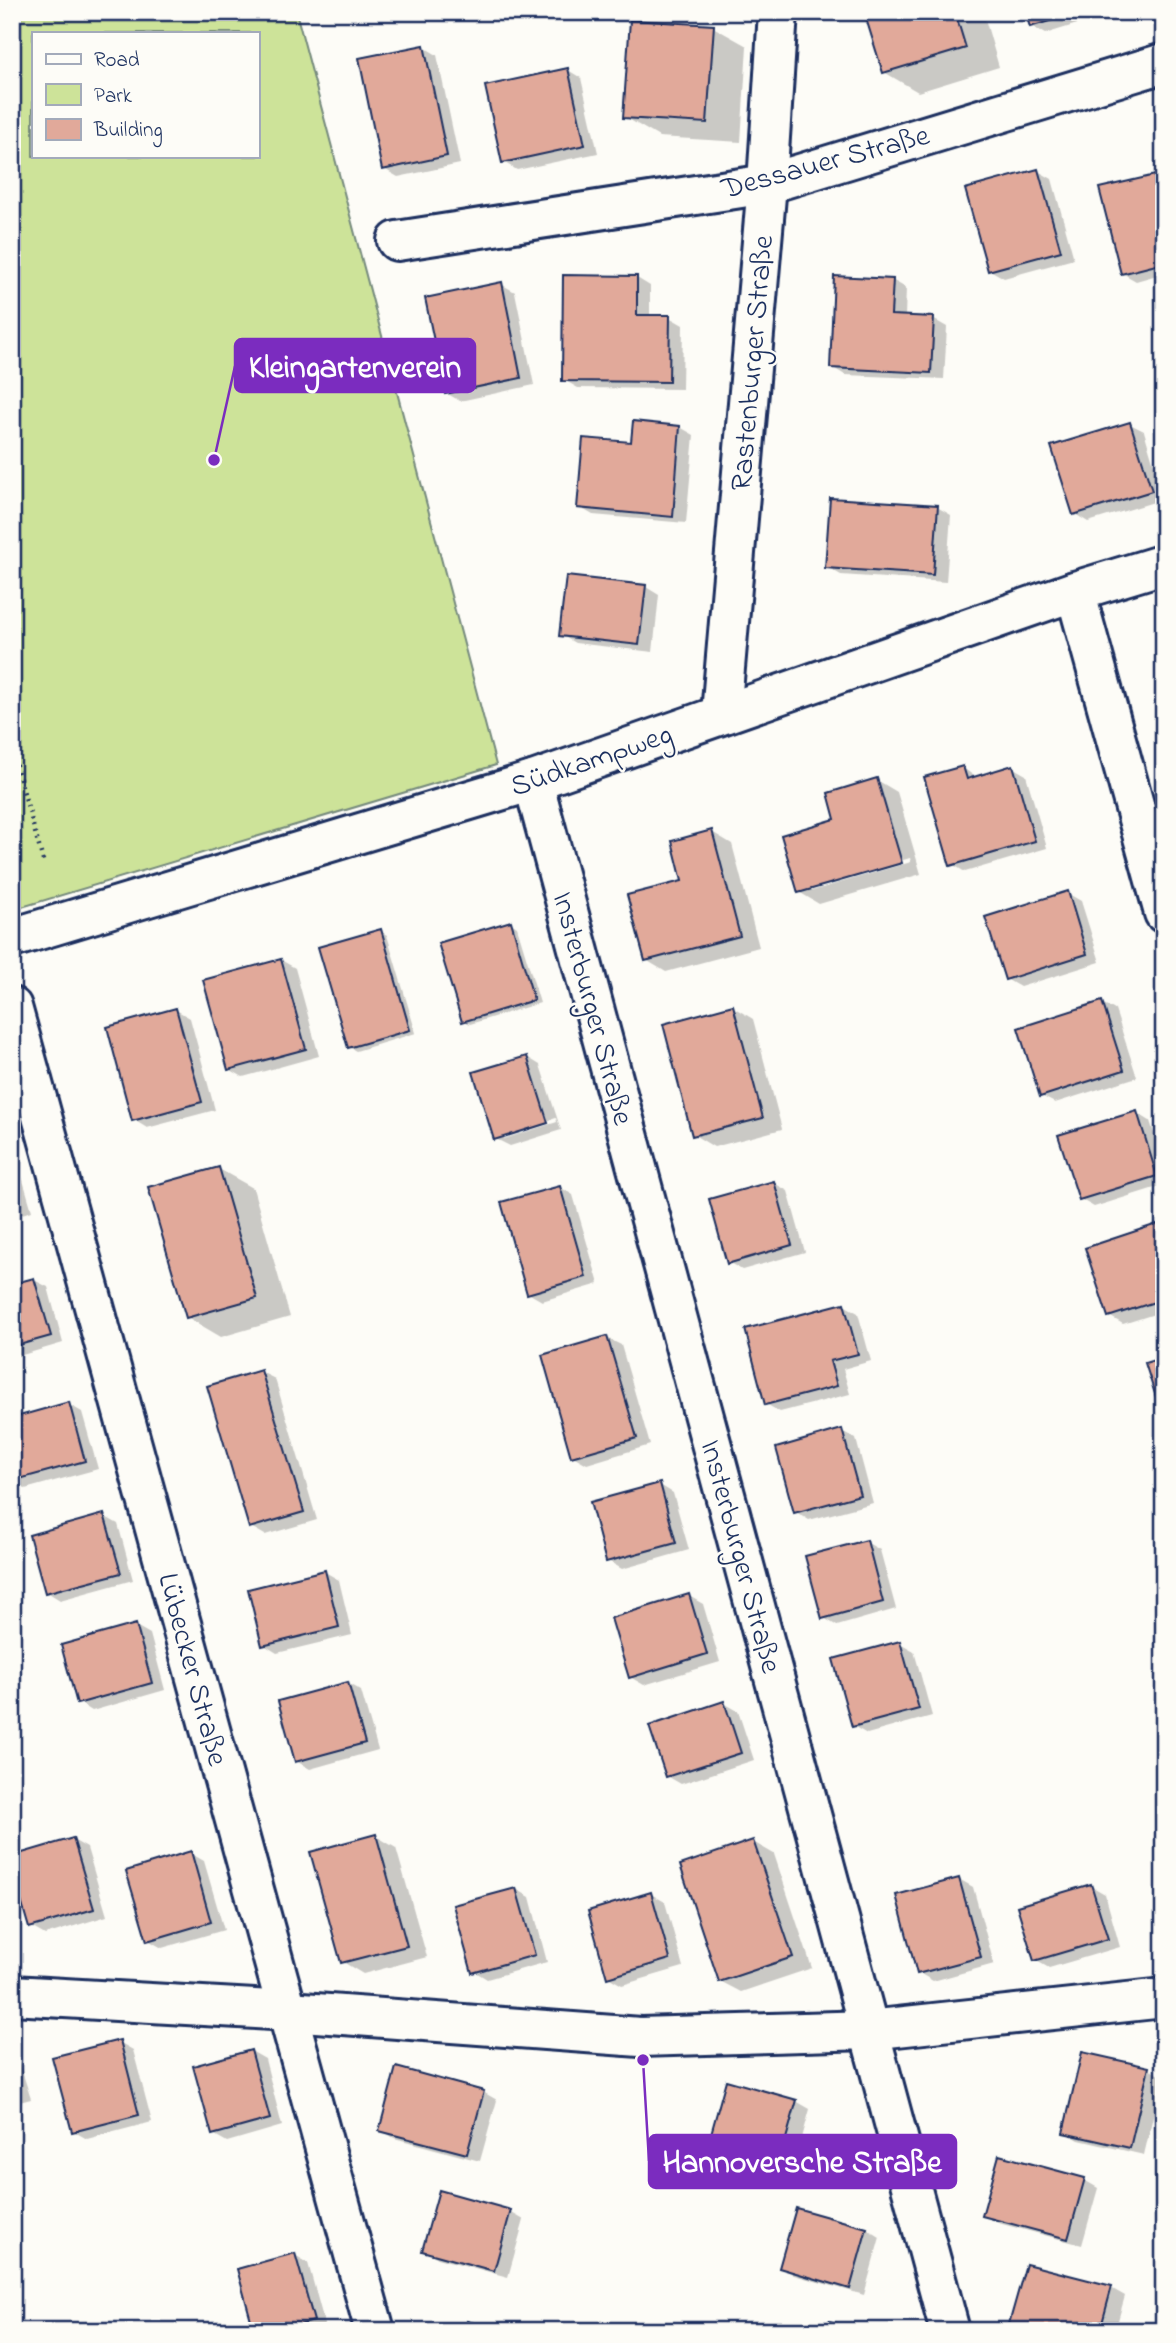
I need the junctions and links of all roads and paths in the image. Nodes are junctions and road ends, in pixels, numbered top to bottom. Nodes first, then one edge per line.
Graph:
1 (778, 12) edge
2 (1164, 63) edge
3 (767, 184) junction
4 (397, 241) dead end
5 (1164, 565) edge
6 (1075, 591) junction
7 (721, 714) junction
8 (12, 751) edge
9 (533, 780) junction
10 (44, 864) dead end
11 (1164, 913) edge
12 (12, 938) edge
13 (12, 1007) edge
14 (12, 1995) edge
15 (1164, 1998) edge
16 (289, 2011) junction
17 (869, 2030) junction
18 (375, 2331) edge
19 (950, 2331) edge

1 - 3 street, Rastenburger Straße
2 - 3 street, Dessauer Straße
3 - 4 street, Dessauer Straße
3 - 7 street, Rastenburger Straße
5 - 6 street, Südkampweg
6 - 7 street, Südkampweg
6 - 11 street
7 - 9 street, Südkampweg
8 - 10 path
9 - 12 street, Südkampweg
9 - 17 street, Insterburger Straße
13 - 16 street, Lübecker Straße
14 - 16 street
15 - 17 street
16 - 17 street
16 - 18 street, Lübecker Straße
17 - 19 street, Insterburger Straße

